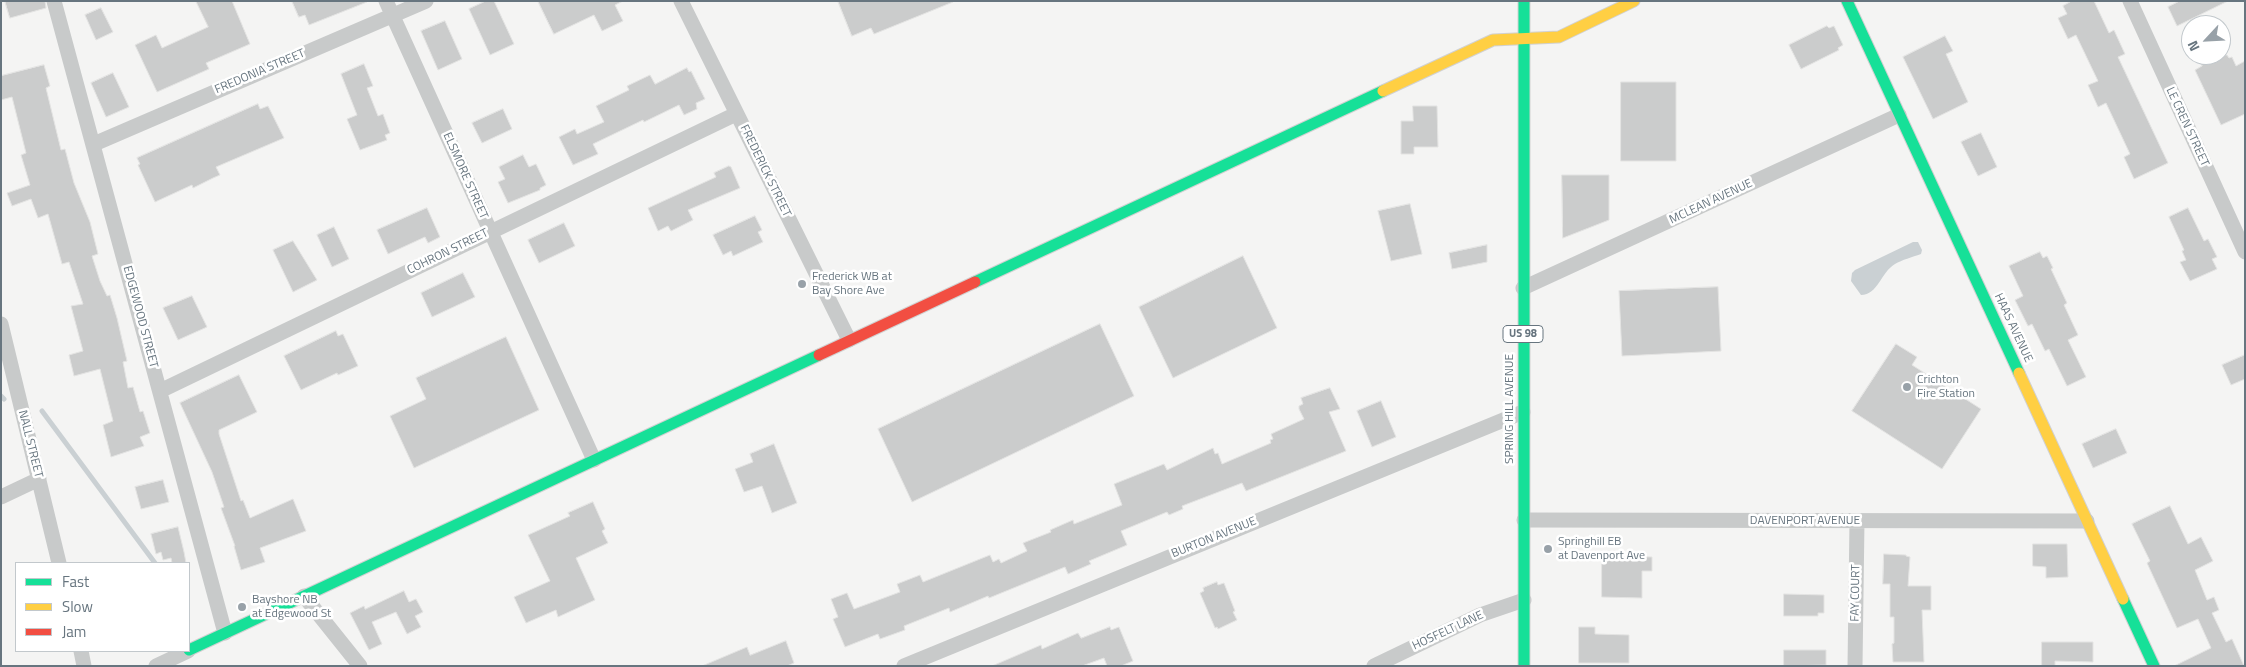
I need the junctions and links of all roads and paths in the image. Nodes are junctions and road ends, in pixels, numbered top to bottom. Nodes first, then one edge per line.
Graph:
1 (54, 1) edge
2 (386, 1) edge
3 (426, 1) edge
4 (681, 1) edge
5 (1524, 1) edge
6 (1634, 1) edge
7 (1847, 1) edge
8 (2130, 1) edge
9 (392, 16) junction
10 (1524, 38) junction
11 (736, 114) junction
12 (1899, 115) junction
13 (94, 144) junction
14 (490, 232) junction
15 (2245, 252) edge
16 (1523, 288) junction
17 (1, 324) edge
18 (849, 340) junction
19 (160, 391) junction
20 (1523, 412) junction
21 (594, 460) junction
22 (39, 479) junction
23 (1, 497) edge
24 (1524, 520) junction
25 (1857, 521) junction
26 (2087, 521) junction
27 (59, 562) edge
28 (304, 596) junction
29 (1524, 600) junction
30 (225, 633) junction
31 (190, 650) edge
32 (80, 652) edge
33 (186, 652) edge
34 (84, 666) edge
35 (156, 666) edge
36 (360, 666) edge
37 (904, 666) edge
38 (1374, 666) edge
39 (1524, 666) edge
40 (1855, 666) edge
41 (2154, 666) edge

1 - 13 street, EDGEWOOD STREET
2 - 9 street, ELSMORE STREET
3 - 9 street, FREDONIA STREET
4 - 11 street, FREDERICK STREET
5 - 10 street, SPRING HILL AVENUE / US 98
6 - 10 street
7 - 12 street, HAAS AVENUE
8 - 15 street, LE CREN STREET
9 - 13 street, FREDONIA STREET
9 - 14 street, ELSMORE STREET
10 - 16 street, SPRING HILL AVENUE / US 98
10 - 18 street
11 - 14 street, COHRON STREET
11 - 18 street, FREDERICK STREET
12 - 16 street, MCLEAN AVENUE
12 - 26 street, HAAS AVENUE
13 - 19 street, EDGEWOOD STREET
14 - 19 street, COHRON STREET
14 - 21 street, ELSMORE STREET
16 - 20 street, SPRING HILL AVENUE / US 98
17 - 22 street, NALL STREET
18 - 21 street
19 - 30 street, EDGEWOOD STREET
20 - 24 street, SPRING HILL AVENUE / US 98
20 - 37 street, BURTON AVENUE
21 - 28 street
22 - 23 street
22 - 27 street, NALL STREET
24 - 25 street, DAVENPORT AVENUE
24 - 29 street, SPRING HILL AVENUE / US 98
25 - 26 street, DAVENPORT AVENUE
25 - 40 street, FAY COURT
26 - 41 street, HAAS AVENUE
28 - 30 street
28 - 36 street
29 - 38 street, HOSFELT LANE
29 - 39 street, SPRING HILL AVENUE / US 98
30 - 31 street
32 - 34 street
33 - 35 street

